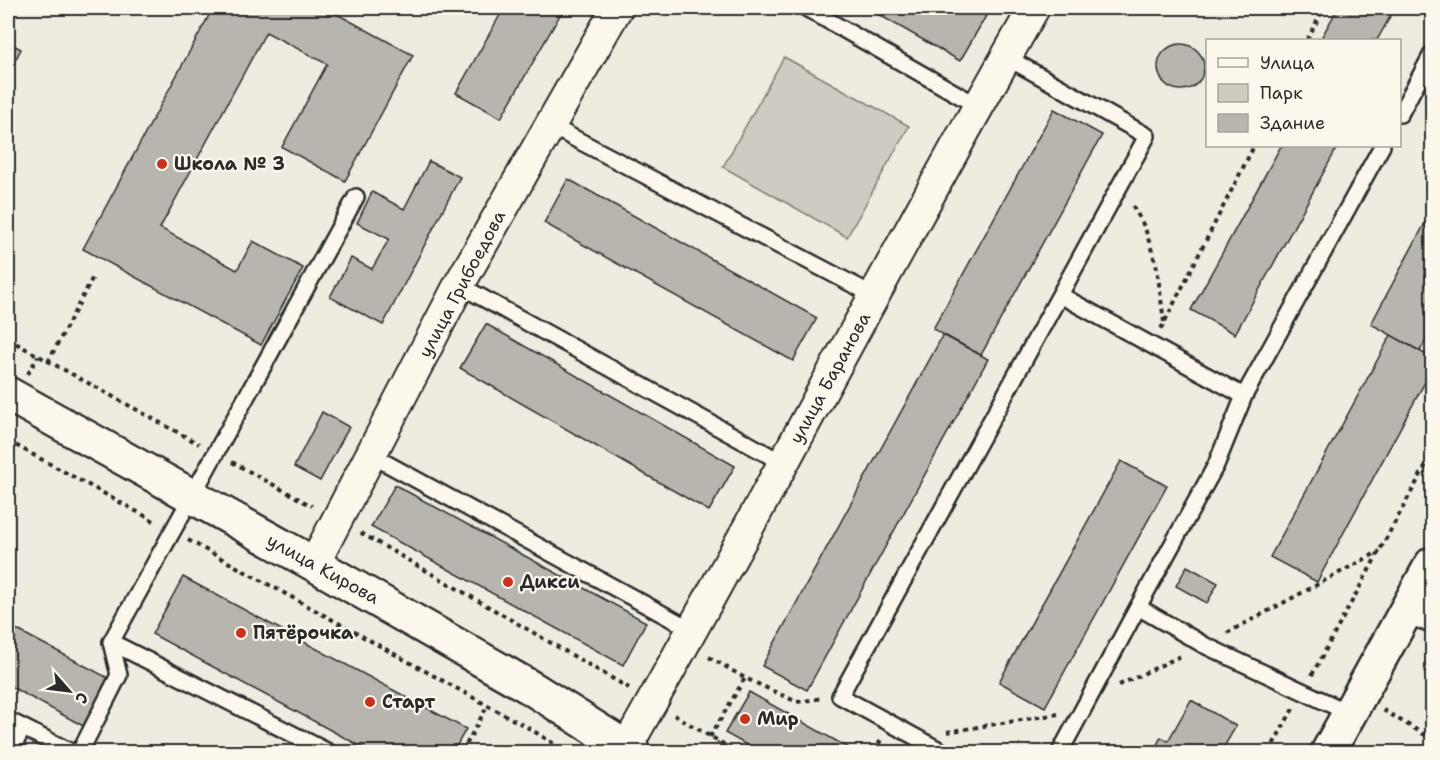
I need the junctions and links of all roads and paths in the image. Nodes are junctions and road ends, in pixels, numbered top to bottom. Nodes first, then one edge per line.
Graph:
1 (617, 8) edge
2 (806, 8) edge
3 (1034, 8) edge
4 (1324, 8) edge
5 (1308, 39) edge
6 (1432, 54) edge
7 (1006, 57) junction
8 (978, 106) junction
9 (1401, 112) edge
10 (549, 125) junction
11 (1253, 147) edge
12 (1381, 147) edge
13 (1121, 184) junction
14 (356, 198) dead end
15 (94, 276) dead end
16 (459, 285) junction
17 (1060, 295) junction
18 (875, 296) junction
19 (1164, 323) junction
20 (8, 339) edge
21 (1152, 346) junction
22 (48, 362) junction
23 (8, 394) edge
24 (1244, 396) junction
25 (8, 441) edge
26 (216, 453) junction
27 (1432, 454) edge
28 (371, 455) junction
29 (783, 463) junction
30 (192, 496) junction
31 (337, 519) junction
32 (173, 532) junction
33 (1380, 551) junction
34 (314, 564) junction
35 (1432, 564) edge
36 (1138, 607) junction
37 (1420, 613) edge
38 (689, 637) junction
39 (111, 642) junction
40 (1204, 645) junction
41 (745, 678) junction
42 (1303, 690) junction
43 (840, 696) junction
44 (1089, 699) junction
45 (652, 702) junction
46 (1354, 704) junction
47 (488, 705) junction
48 (8, 720) edge
49 (23, 728) junction
50 (710, 737) junction
51 (914, 737) junction
52 (1432, 739) edge
53 (719, 742) junction
54 (630, 750) edge
55 (10, 753) edge
56 (73, 753) edge
57 (328, 753) edge
58 (462, 753) edge
59 (567, 753) edge
60 (713, 753) edge
61 (737, 753) edge
62 (943, 753) edge
63 (1060, 753) edge
64 (1269, 753) edge
65 (1328, 753) edge

1 - 10 street, улица Грибоедова
2 - 8 lane
3 - 7 street, улица Баранова
4 - 5 path
6 - 9 lane
7 - 8 street, улица Баранова
7 - 13 lane
8 - 18 street, улица Баранова
10 - 16 street, улица Грибоедова
10 - 18 lane
11 - 19 path
12 - 24 lane
13 - 17 lane
13 - 19 path
14 - 26 lane
15 - 22 path
16 - 28 street, улица Грибоедова
16 - 29 lane
17 - 21 lane
17 - 43 lane
18 - 29 street, улица Баранова
19 - 21 path
20 - 22 path
21 - 24 lane
22 - 26 path
23 - 30 street, улица Кирова
24 - 36 lane
25 - 32 path
26 - 30 lane
26 - 31 path
27 - 33 path
28 - 31 street, улица Грибоедова
28 - 38 lane
29 - 38 street, улица Баранова
30 - 32 lane
30 - 34 street, улица Кирова
31 - 34 street, улица Грибоедова
31 - 45 path
32 - 39 lane
32 - 47 path
33 - 40 path
33 - 42 path
34 - 54 street, улица Кирова
35 - 37 street
36 - 40 lane
36 - 44 lane
37 - 46 street
38 - 41 path
38 - 45 street, улица Баранова
39 - 56 lane
39 - 57 lane
40 - 42 lane
40 - 44 path
41 - 43 path
41 - 50 path
42 - 46 lane
42 - 64 path
43 - 51 lane
44 - 51 path
44 - 63 lane
45 - 50 path
45 - 54 street, улица Баранова
46 - 52 path
46 - 65 street
47 - 58 path
47 - 59 path
48 - 49 lane
49 - 55 lane
49 - 56 lane
50 - 53 path
51 - 62 lane
53 - 60 path
53 - 61 path

